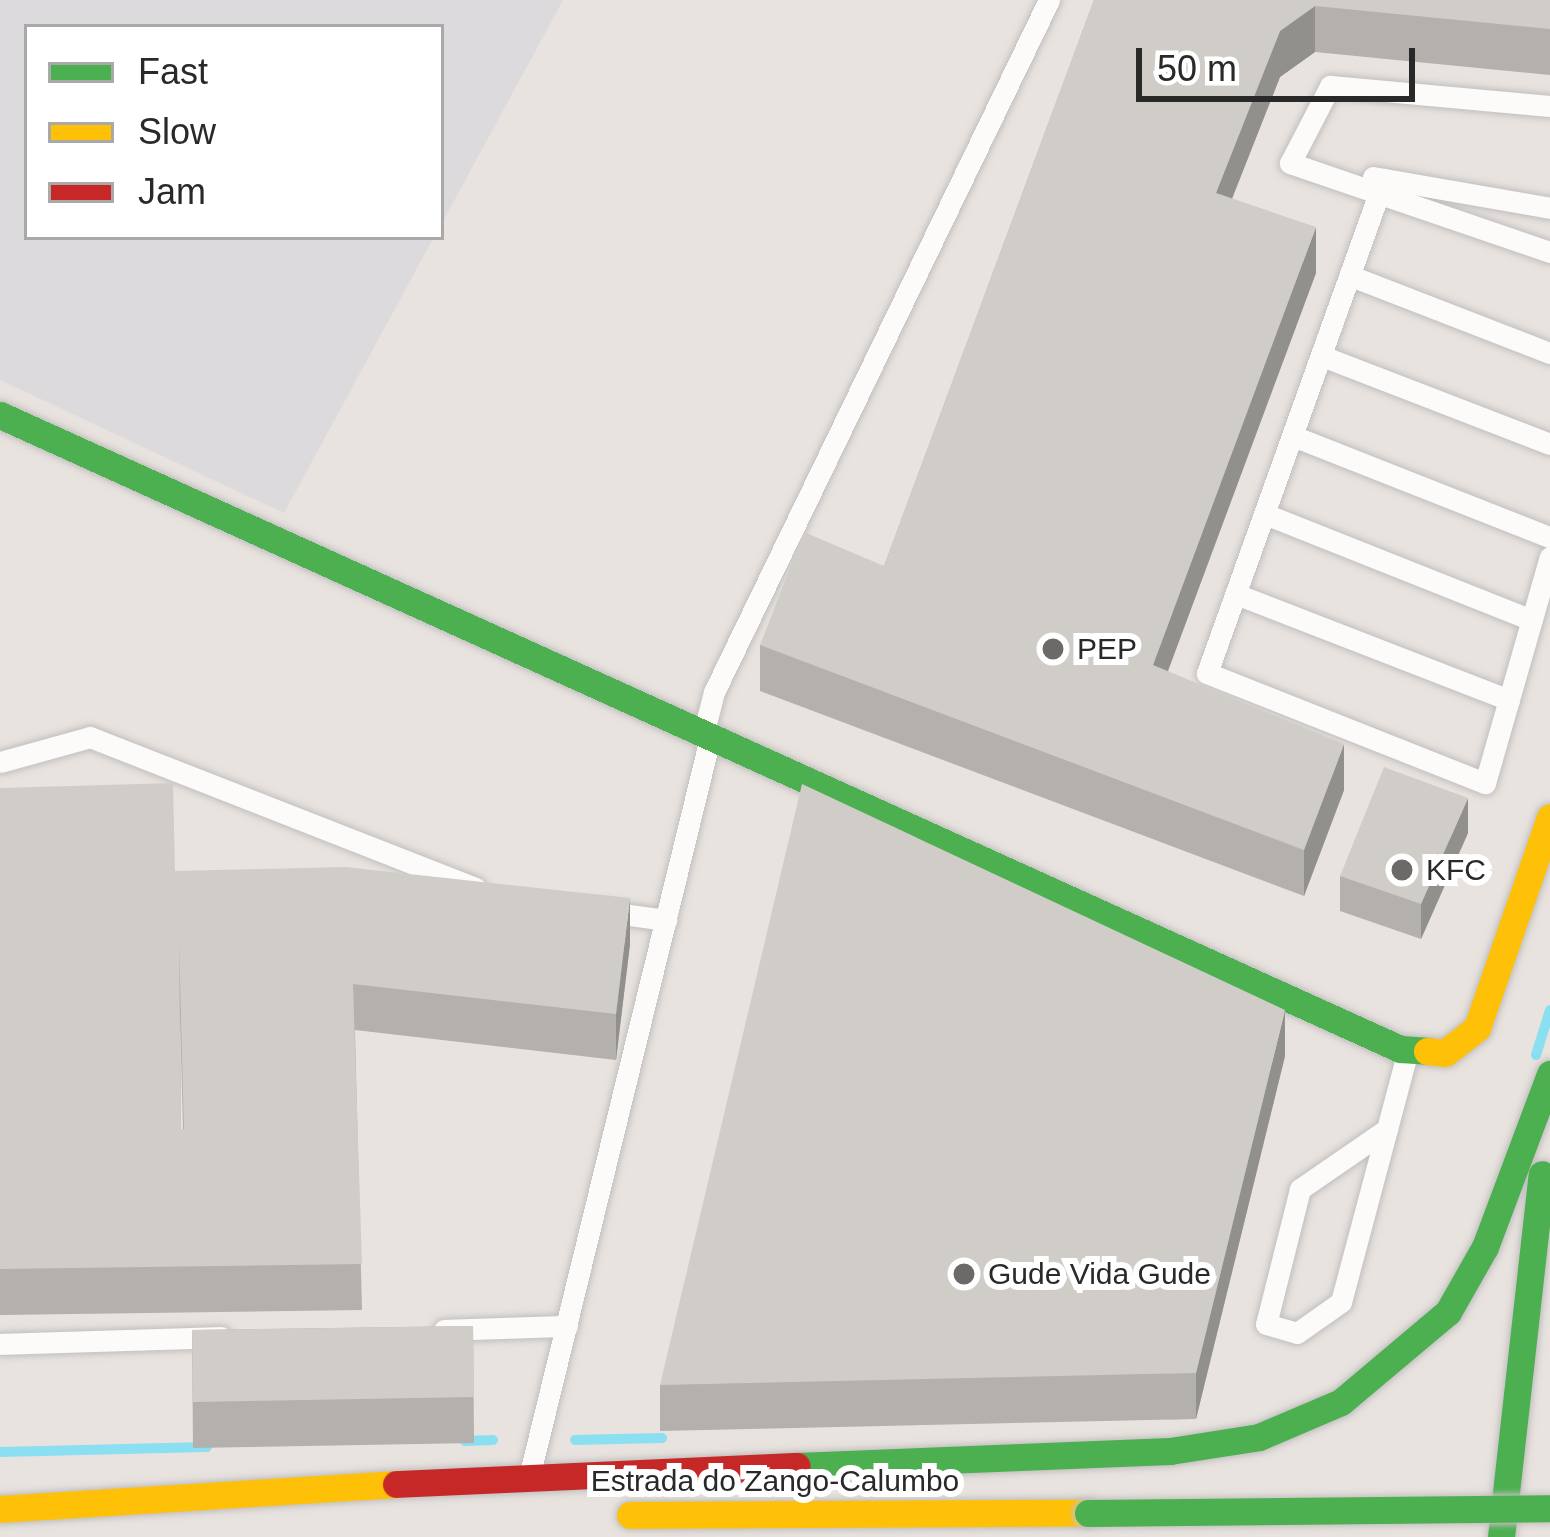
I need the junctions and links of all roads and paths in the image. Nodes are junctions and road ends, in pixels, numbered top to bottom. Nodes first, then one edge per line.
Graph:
1 (1049, 0) edge
2 (1550, 106) edge
3 (1382, 187) junction
4 (1550, 208) edge
5 (1550, 252) edge
6 (1351, 276) junction
7 (1550, 352) edge
8 (1322, 356) junction
9 (0, 415) edge
10 (1293, 436) junction
11 (1550, 443) edge
12 (1264, 514) junction
13 (1550, 537) edge
14 (1550, 557) edge
15 (1235, 594) junction
16 (1532, 620) junction
17 (1509, 700) junction
18 (706, 738) junction
19 (0, 762) edge
20 (1550, 817) edge
21 (499, 897) edge
22 (582, 908) edge
23 (666, 920) junction
24 (1408, 1050) junction
25 (1550, 1073) edge
26 (1550, 1123) edge
27 (1387, 1129) junction
28 (567, 1326) junction
29 (425, 1330) edge
30 (236, 1336) edge
31 (0, 1344) edge
32 (530, 1476) junction
33 (1550, 1508) edge
34 (0, 1509) edge
35 (591, 1515) dead end
36 (355, 1517) dead end
37 (0, 1519) edge
38 (1501, 1537) edge

1 - 18 lane
2 - 3 lane
3 - 4 lane
3 - 5 lane
3 - 6 lane
6 - 7 lane
6 - 8 lane
8 - 10 lane
8 - 11 lane
9 - 18 main road
10 - 12 lane
10 - 13 lane
12 - 15 lane
12 - 16 lane
14 - 16 lane
15 - 17 lane
15 - 17 lane
16 - 17 lane
18 - 23 lane
18 - 24 main road
19 - 21 lane
20 - 24 main road
22 - 23 lane
23 - 28 lane
24 - 27 lane
25 - 32 main road
26 - 38 main road
27 - 27 lane
28 - 29 lane
28 - 32 lane
30 - 31 lane
32 - 34 main road
33 - 35 main road, Estrada do Zango-Calumbo, bridge
36 - 37 main road

